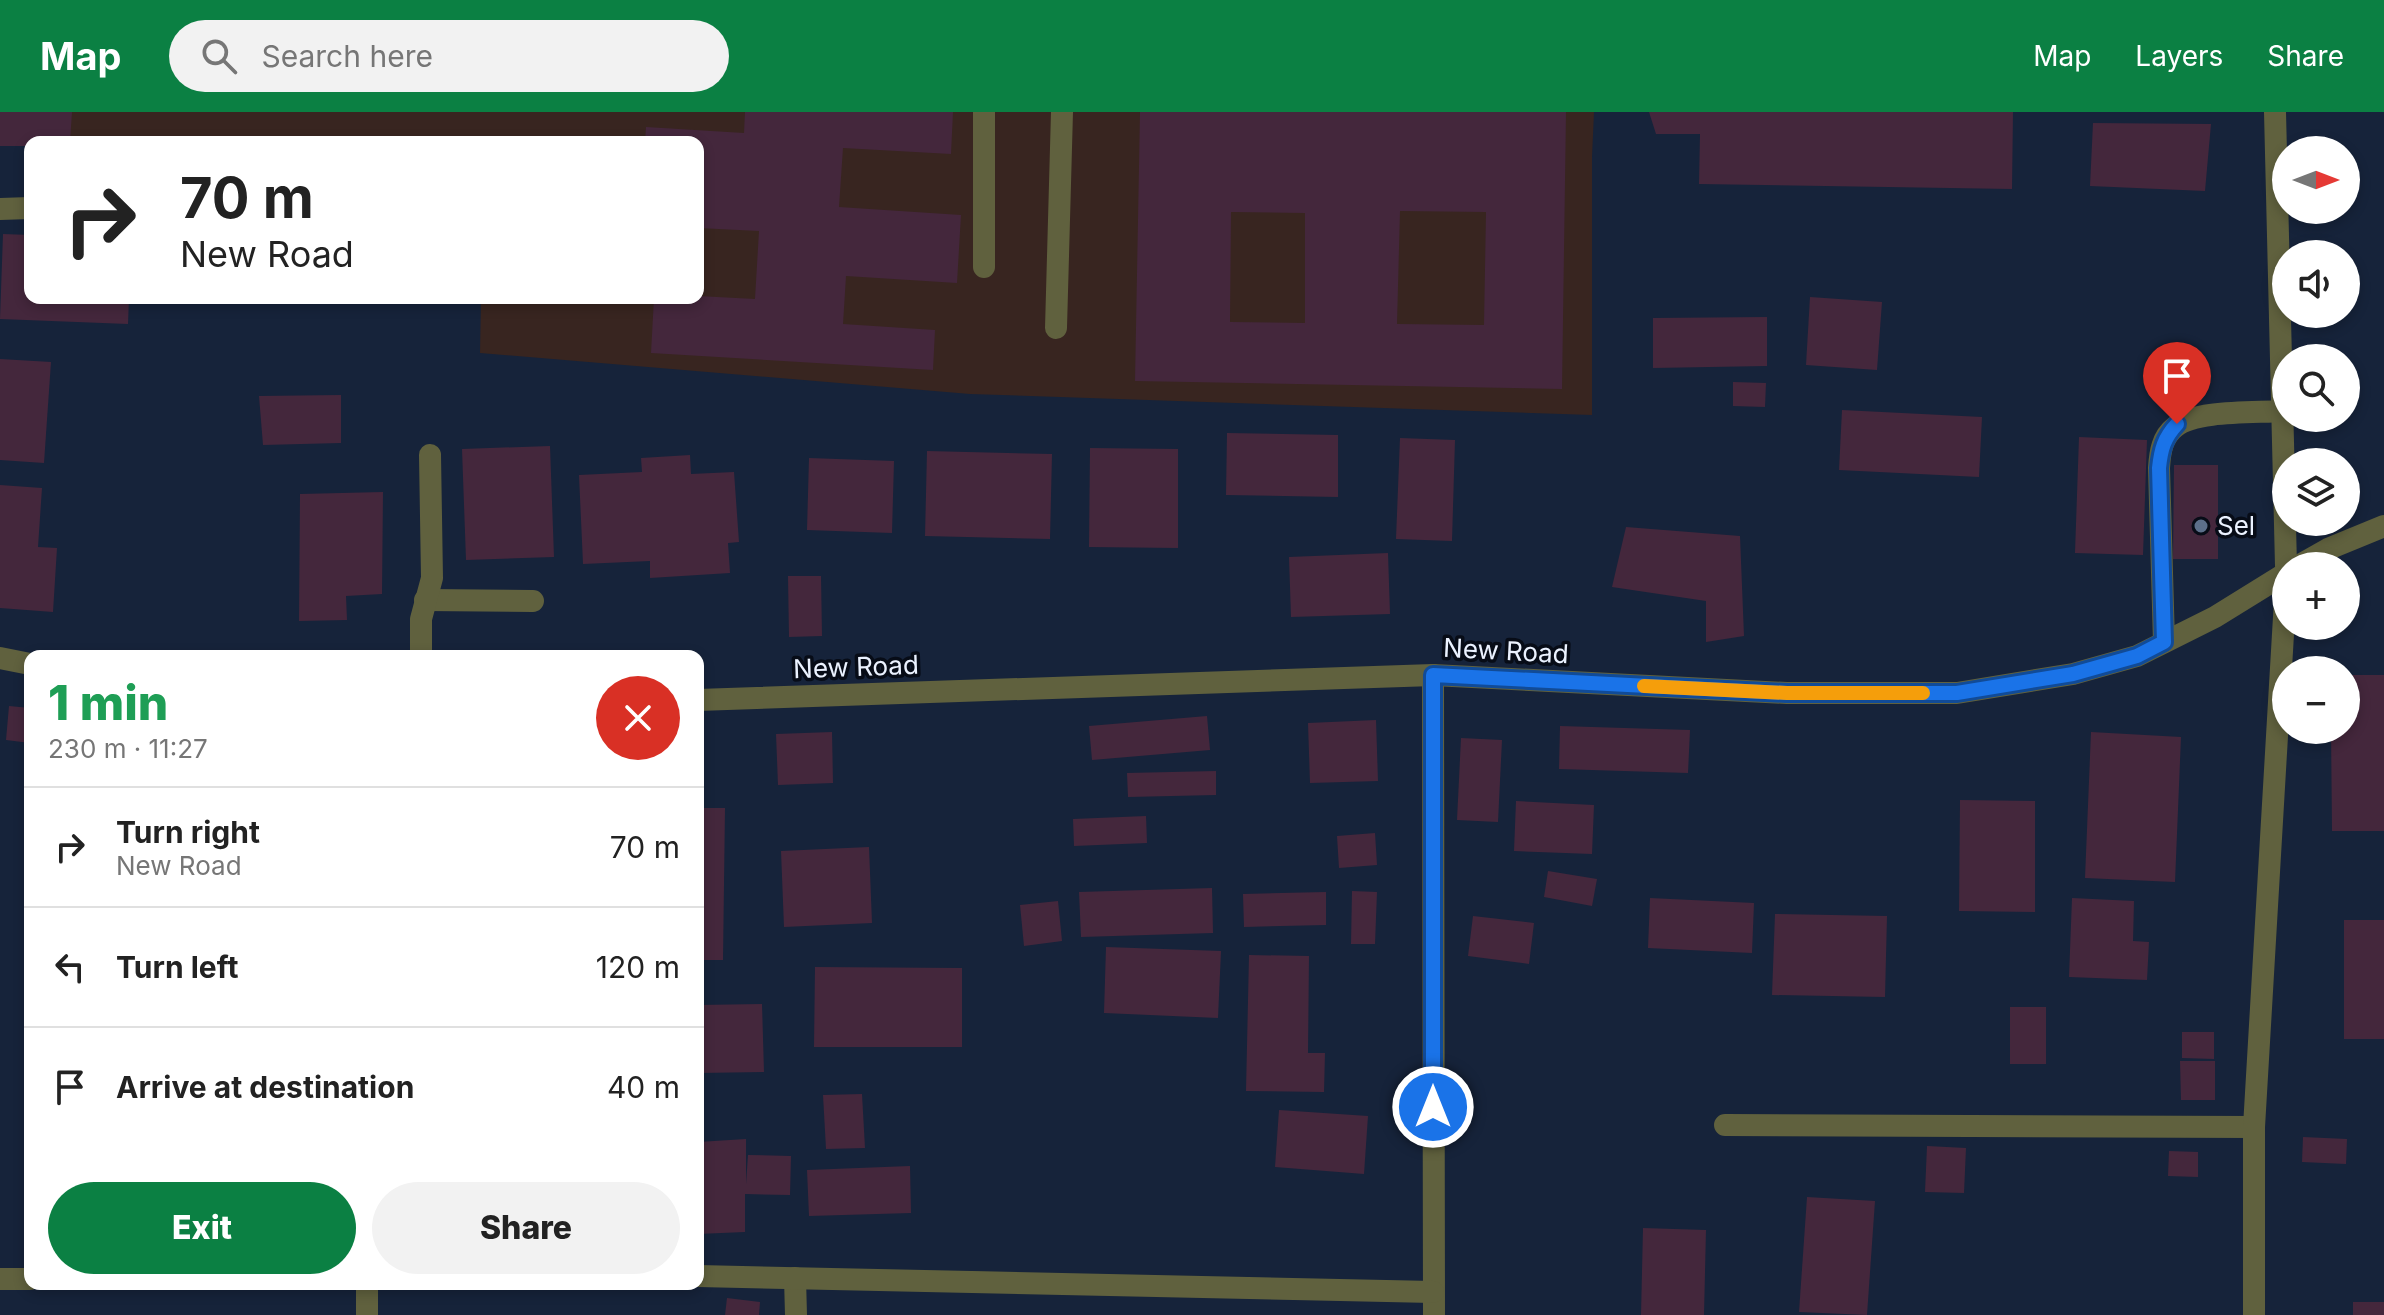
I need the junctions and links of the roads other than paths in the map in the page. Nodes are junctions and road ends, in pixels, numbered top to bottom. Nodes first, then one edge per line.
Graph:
1 (984, 112) edge
2 (1062, 112) edge
3 (2275, 112) edge
4 (24, 208) edge
5 (0, 209) edge
6 (984, 267) dead end
7 (1056, 328) dead end
8 (2280, 344) edge
9 (2272, 412) edge
10 (2283, 432) edge
11 (430, 455) dead end
12 (2384, 526) edge
13 (2286, 552) edge
14 (2323, 552) edge
15 (2272, 582) edge
16 (425, 600) junction
17 (533, 601) dead end
18 (2283, 640) edge
19 (2164, 642) junction
20 (421, 650) edge
21 (0, 658) edge
22 (24, 663) edge
23 (1433, 675) junction
24 (704, 700) edge
25 (1725, 1125) dead end
26 (2254, 1127) junction
27 (704, 1276) edge
28 (795, 1278) junction
29 (0, 1279) edge
30 (24, 1279) edge
31 (367, 1290) edge
32 (1433, 1292) junction
33 (367, 1315) edge
34 (796, 1315) edge
35 (1434, 1315) edge
36 (2254, 1315) edge

1 - 6 street
2 - 7 street
3 - 8 street
4 - 5 street
9 - 19 street
10 - 13 street
11 - 16 street
12 - 14 street
15 - 19 street, New Road
16 - 17 street
16 - 20 street
18 - 26 street
19 - 23 street, New Road
21 - 22 street
23 - 24 street, New Road
23 - 32 street
25 - 26 street
26 - 36 street
27 - 28 street
28 - 32 street
28 - 34 street
29 - 30 street
31 - 33 street
32 - 35 street

